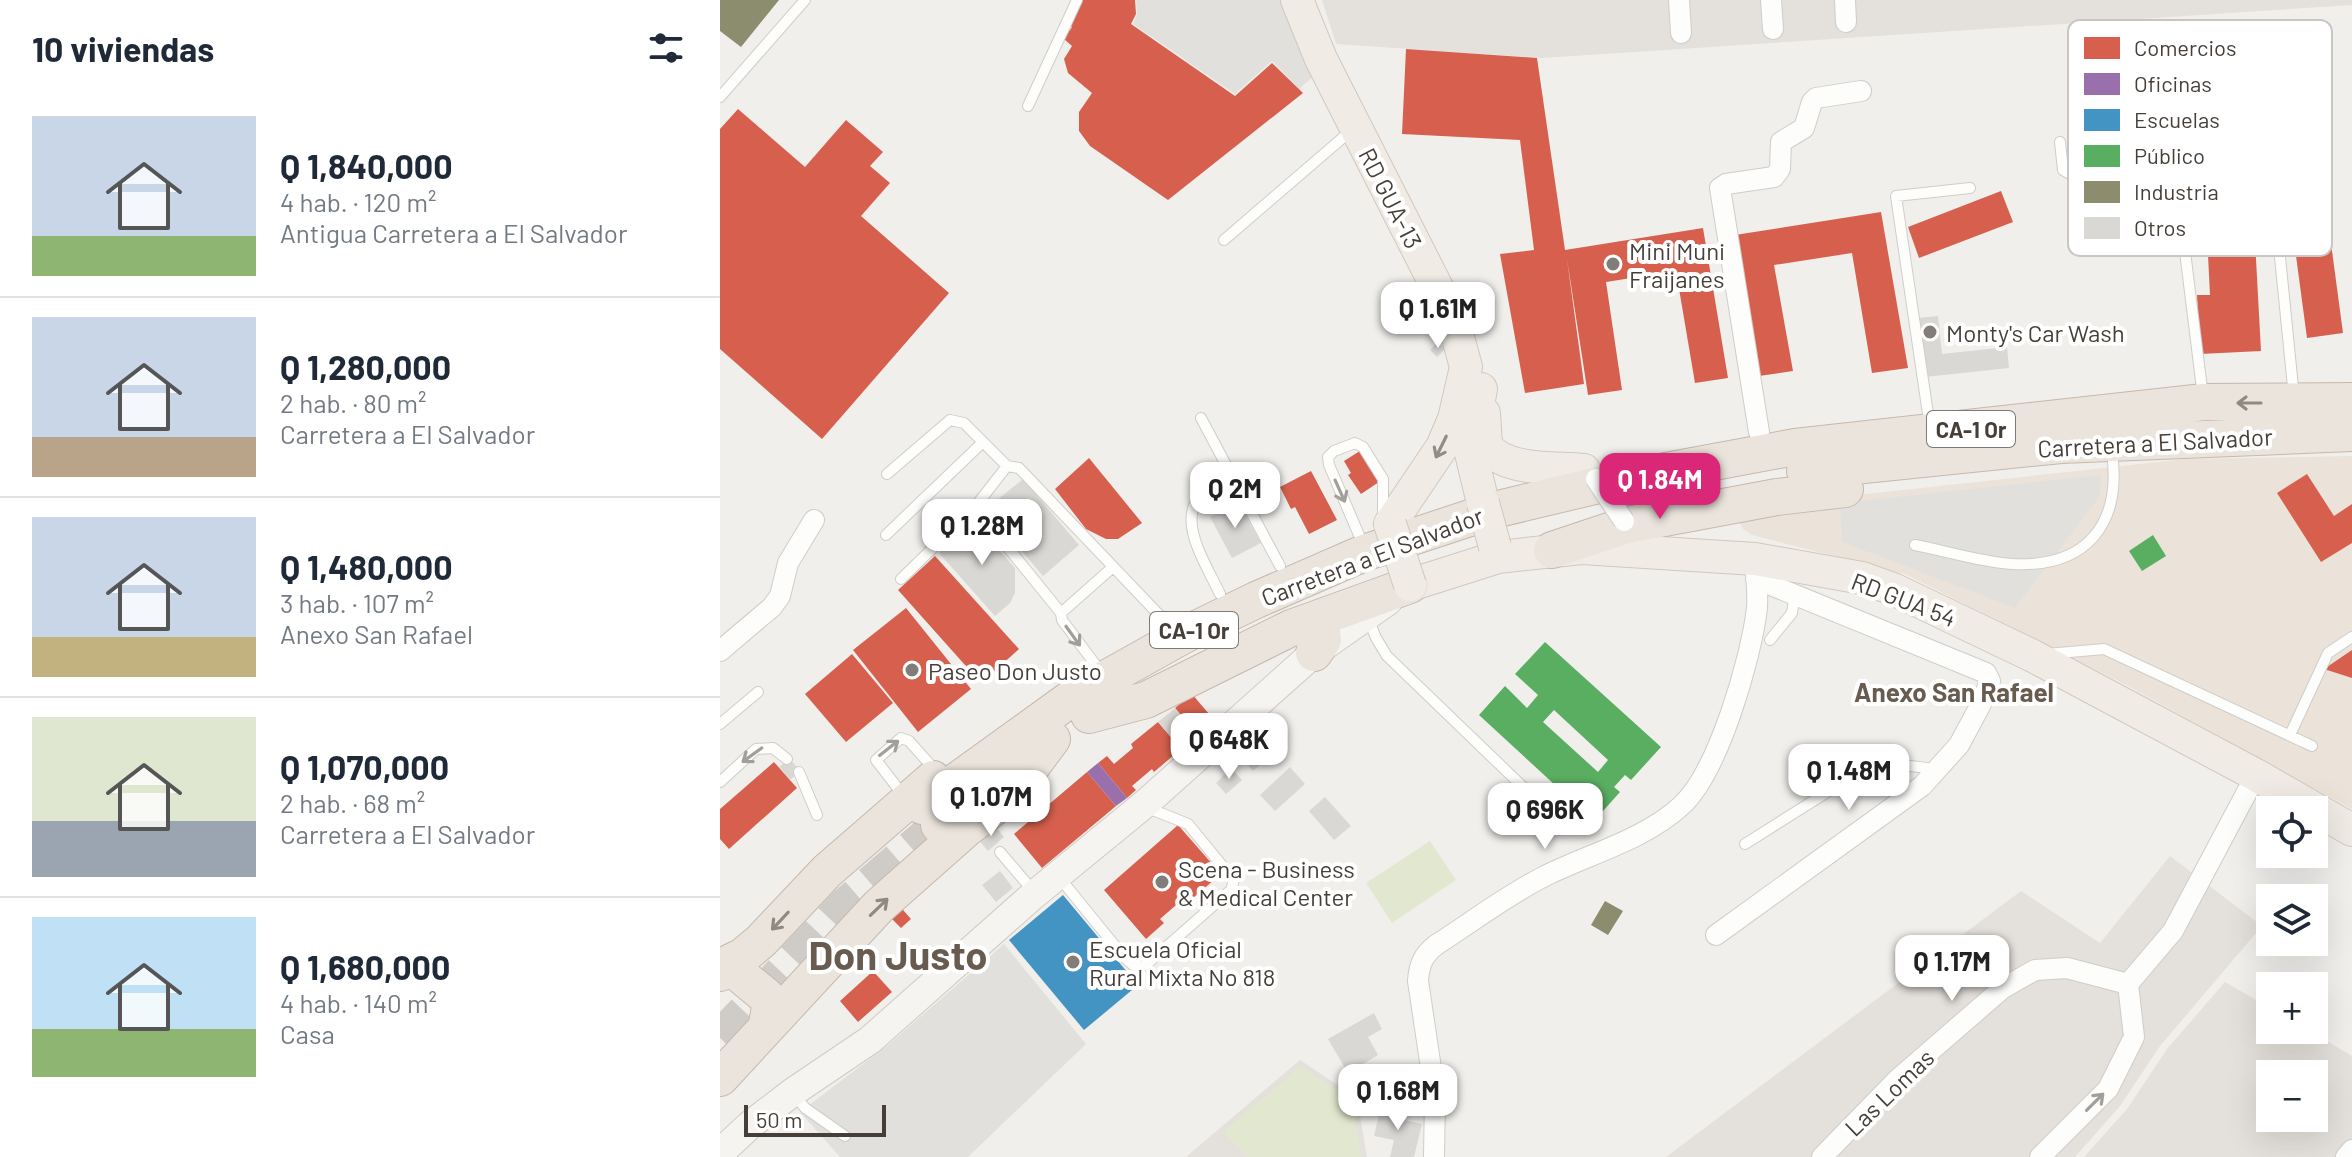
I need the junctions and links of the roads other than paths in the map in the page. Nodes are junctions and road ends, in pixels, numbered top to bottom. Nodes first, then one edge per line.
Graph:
1 (805, 0) edge
2 (1077, 0) edge
3 (1297, 0) edge
4 (1318, 0) edge
5 (1679, 0) edge
6 (1771, 0) edge
7 (1845, 0) edge
8 (1846, 22) dead end
9 (1773, 29) dead end
10 (1681, 33) dead end
11 (1861, 91) dead end
12 (720, 97) edge
13 (1028, 106) dead end
14 (1355, 127) junction
15 (2060, 142) dead end
16 (2068, 173) edge
17 (1970, 188) dead end
18 (1224, 240) dead end
19 (2186, 256) edge
20 (2280, 256) edge
21 (1485, 369) junction
22 (2204, 402) junction
23 (2294, 403) junction
24 (1928, 414) junction
25 (1201, 418) dead end
26 (2351, 424) edge
27 (1759, 432) junction
28 (2207, 438) junction
29 (983, 442) junction
30 (2112, 452) junction
31 (1007, 466) junction
32 (1229, 470) junction
33 (1589, 473) junction
34 (887, 474) dead end
35 (1481, 499) junction
36 (975, 507) junction
37 (814, 520) dead end
38 (1626, 523) junction
39 (1377, 529) junction
40 (886, 535) dead end
41 (1915, 545) dead end
42 (1552, 550) junction
43 (1496, 552) junction
44 (1667, 553) junction
45 (1280, 566) junction
46 (1113, 567) junction
47 (1756, 569) junction
48 (901, 579) dead end
49 (1410, 585) junction
50 (1795, 593) junction
51 (1220, 594) junction
52 (1061, 613) junction
53 (1367, 616) junction
54 (1164, 620) junction
55 (2352, 637) edge
56 (1302, 640) junction
57 (1770, 640) dead end
58 (720, 651) edge
59 (2033, 656) junction
60 (1098, 668) junction
61 (758, 692) dead end
62 (1146, 700) junction
63 (1081, 706) junction
64 (720, 724) edge
65 (1046, 730) junction
66 (2290, 735) junction
67 (2312, 746) dead end
68 (977, 748) junction
69 (787, 759) dead end
70 (1936, 770) junction
71 (799, 772) dead end
72 (939, 774) junction
73 (2256, 775) junction
74 (720, 782) edge
75 (1011, 794) junction
76 (1146, 803) junction
77 (923, 810) junction
78 (1549, 812) dead end
79 (817, 815) dead end
80 (2352, 830) edge
81 (1745, 844) dead end
82 (1000, 852) dead end
83 (1058, 876) junction
84 (1036, 893) junction
85 (1716, 935) dead end
86 (722, 965) edge
87 (2128, 984) junction
88 (767, 1024) junction
89 (720, 1078) edge
90 (793, 1092) junction
91 (845, 1136) dead end
92 (2352, 1150) edge
93 (720, 1153) edge
94 (1434, 1157) edge
95 (1822, 1157) edge
96 (2040, 1157) edge
97 (2346, 1157) edge

1 - 12 lane
2 - 13 lane
3 - 14 main road, RD GUA-13
4 - 21 main road, RD GUA-13
5 - 10 street
6 - 9 street
7 - 8 street
11 - 27 street
14 - 18 lane
14 -> 39 main road, RD GUA-13
15 - 16 lane
17 - 24 lane
19 - 22 lane
20 - 23 lane
21 - 33 main road
21 - 35 main road, RD GUA-13
23 -> 22 highway, Carretera a El Salvador / CA-1 Or
22 - 24 highway
22 - 63 highway, Carretera a El Salvador / CA-1 Or
23 - 26 highway
24 - 27 highway
25 - 32 lane
26 - 28 highway, Carretera a El Salvador / CA-1 Or
27 - 33 highway
28 - 30 highway
28 - 63 highway, Carretera a El Salvador / CA-1 Or
29 - 31 lane
29 - 34 lane
29 - 40 lane
30 - 38 highway
30 - 41 lane
31 - 36 lane
31 - 46 lane
32 - 45 lane
32 - 51 lane
33 - 35 highway
33 - 38 street, bridge
35 - 39 highway
35 - 43 main road, RD GUA-13, bridge
36 - 48 lane
36 - 52 lane
37 - 58 street
38 - 42 highway
38 - 44 street
39 -> 39 lane
39 - 45 highway
39 - 49 main road, bridge
42 - 43 main road, RD GUA 54
42 - 44 main road, RD GUA 54
43 - 49 main road, RD GUA 54
44 - 47 main road, RD GUA 54
45 - 51 highway
46 - 52 lane
46 - 54 lane
47 - 50 street
47 - 59 main road, RD GUA 54
47 - 94 street
49 - 53 street
49 - 56 highway
50 - 57 lane
50 - 70 street
51 - 54 highway
52 -> 60 lane
53 - 56 street
53 - 78 lane
54 - 60 highway
55 - 66 lane
56 - 62 highway
56 - 76 street
59 - 66 lane
59 - 73 main road, RD GUA 54
60 - 63 highway
60 - 68 highway
61 - 64 lane
62 - 63 highway
62 - 75 highway
63 - 65 highway, Carretera a El Salvador / CA-1 Or
65 - 68 highway
65 - 75 highway
65 - 77 highway, Carretera a El Salvador / CA-1 Or
66 - 67 lane
68 - 72 highway
69 -> 74 lane
70 - 81 lane
70 - 85 street
71 - 79 lane
72 - 77 highway
77 -> 72 lane
73 - 80 main road, RD GUA 54
73 - 87 street
88 -> 75 highway
76 - 83 street
76 - 83 lane
77 -> 86 highway
82 - 84 lane
83 - 84 street
84 - 90 street
86 - 88 highway
87 - 95 street, Las Lomas
96 -> 87 street
88 - 89 highway
90 - 91 lane
90 - 93 street
92 - 97 street

